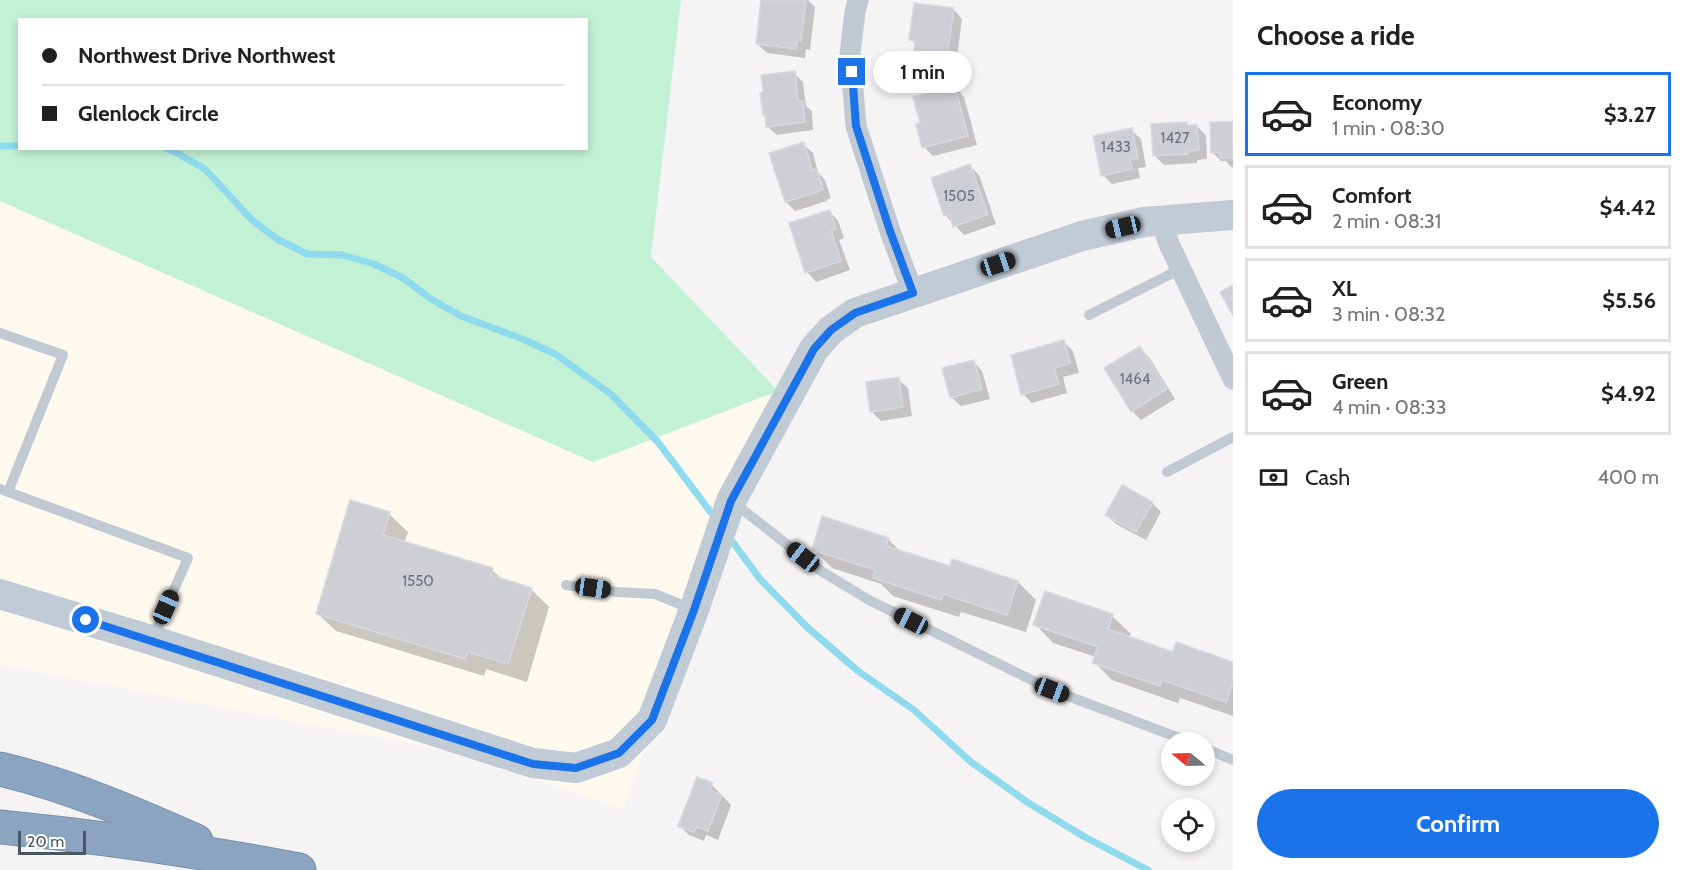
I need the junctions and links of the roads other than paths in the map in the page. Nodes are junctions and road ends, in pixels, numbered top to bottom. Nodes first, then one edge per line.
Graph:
1 (858, 0) edge
2 (1233, 215) edge
3 (1161, 221) junction
4 (1181, 269) junction
5 (913, 293) junction
6 (1089, 315) dead end
7 (0, 333) edge
8 (1233, 379) edge
9 (1233, 437) edge
10 (1167, 472) dead end
11 (4, 491) edge
12 (731, 501) junction
13 (566, 585) dead end
14 (0, 594) edge
15 (694, 610) junction
16 (151, 640) junction
17 (1163, 732) edge
18 (1215, 753) edge
19 (1233, 760) edge
20 (0, 769) edge
21 (0, 827) edge
22 (233, 857) junction
23 (299, 870) edge

1 - 5 street
2 - 3 street
3 - 4 street
3 - 5 street
4 - 6 lane
4 - 8 street
5 - 12 street
7 - 11 lane
9 - 10 lane
11 - 16 lane
12 - 15 street
12 - 17 lane
13 - 15 lane
14 - 16 street
15 - 16 street
18 - 19 lane
20 - 22 highway
21 - 22 highway
22 - 23 highway

